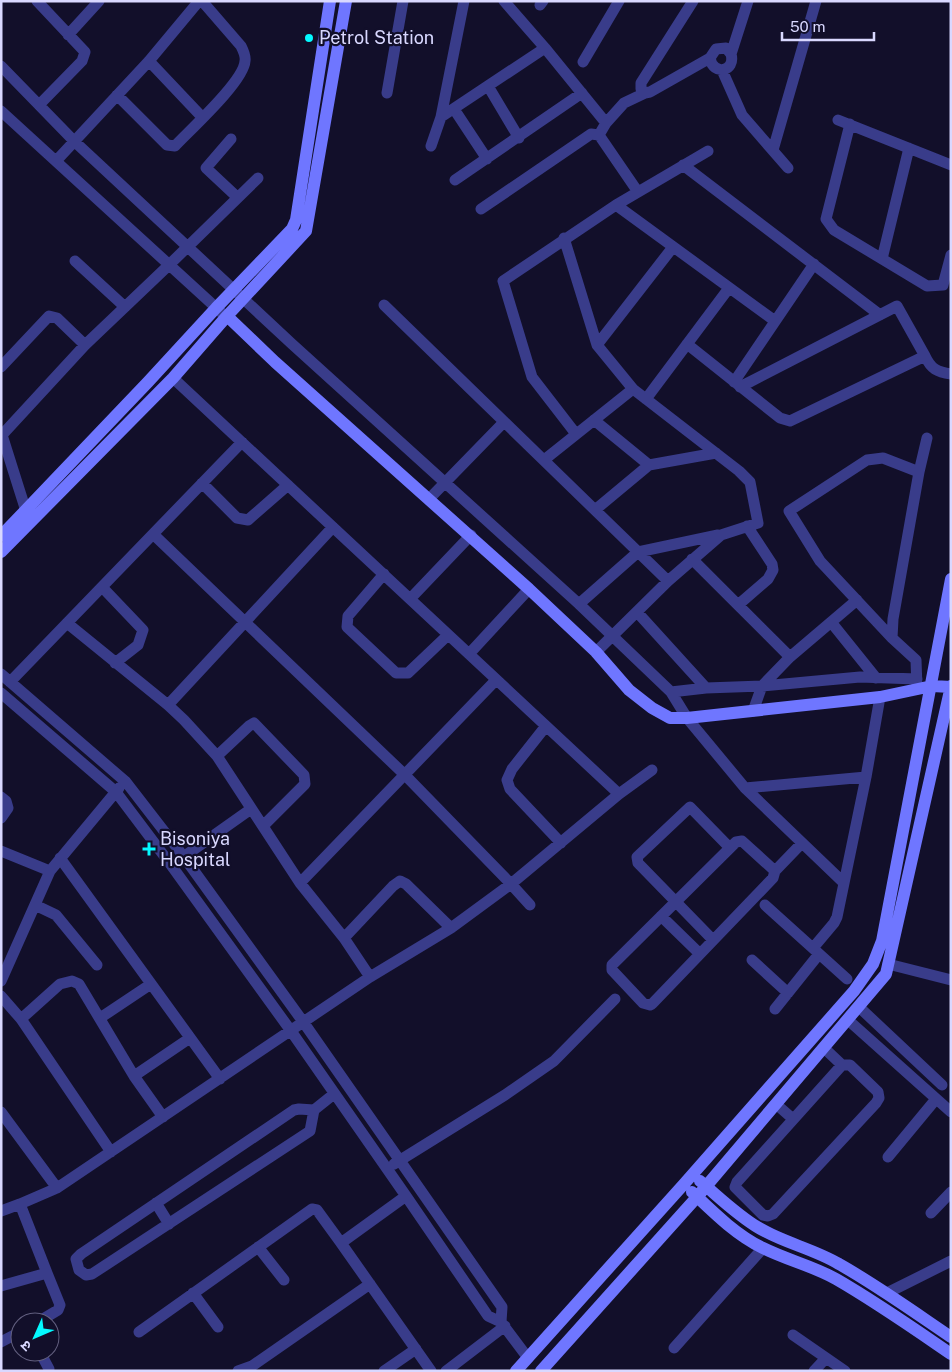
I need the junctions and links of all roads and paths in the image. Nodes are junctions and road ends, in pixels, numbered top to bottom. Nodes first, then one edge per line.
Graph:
1 (37, 1) edge
2 (99, 1) edge
3 (200, 1) edge
4 (330, 1) edge
5 (346, 1) edge
6 (403, 1) edge
7 (464, 1) edge
8 (504, 1) edge
9 (619, 1) edge
10 (693, 1) edge
11 (748, 1) edge
12 (816, 1) edge
13 (68, 35) junction
14 (545, 48) junction
15 (731, 54) junction
16 (710, 58) junction
17 (149, 61) junction
18 (583, 62) dead end
19 (1, 66) edge
20 (320, 66) junction
21 (334, 69) junction
22 (722, 70) junction
23 (488, 86) junction
24 (387, 93) dead end
25 (582, 93) junction
26 (645, 93) junction
27 (117, 95) junction
28 (39, 105) junction
29 (454, 109) junction
30 (1, 111) edge
31 (202, 117) junction
32 (441, 117) junction
33 (838, 120) dead end
34 (606, 123) junction
35 (850, 124) junction
36 (599, 136) junction
37 (519, 138) junction
38 (231, 139) dead end
39 (74, 141) junction
40 (432, 146) dead end
41 (909, 148) junction
42 (773, 150) junction
43 (708, 151) dead end
44 (487, 159) junction
45 (56, 161) junction
46 (683, 165) junction
47 (951, 165) edge
48 (788, 168) dead end
49 (258, 178) dead end
50 (455, 180) dead end
51 (638, 192) junction
52 (238, 197) junction
53 (616, 205) junction
54 (481, 209) dead end
55 (564, 238) junction
56 (188, 247) junction
57 (672, 247) junction
58 (951, 255) edge
59 (882, 259) junction
60 (75, 261) dead end
61 (170, 264) junction
62 (814, 264) junction
63 (729, 288) junction
64 (234, 290) junction
65 (244, 299) junction
66 (384, 305) dead end
67 (125, 307) junction
68 (216, 308) junction
69 (227, 316) junction
70 (880, 316) junction
71 (775, 321) junction
72 (86, 344) junction
73 (687, 344) junction
74 (597, 345) junction
75 (925, 356) junction
76 (1, 367) edge
77 (951, 374) edge
78 (173, 378) junction
79 (737, 385) junction
80 (633, 389) junction
81 (646, 399) junction
82 (594, 420) junction
83 (504, 422) junction
84 (2, 434) edge
85 (576, 434) junction
86 (927, 438) dead end
87 (242, 442) junction
88 (716, 453) junction
89 (544, 460) junction
90 (649, 465) junction
91 (919, 472) junction
92 (445, 481) junction
93 (202, 483) junction
94 (288, 485) junction
95 (429, 499) junction
96 (595, 510) junction
97 (26, 512) junction
98 (747, 526) junction
99 (333, 527) junction
100 (3, 533) edge
101 (153, 534) junction
102 (471, 535) junction
103 (721, 535) junction
104 (1, 552) edge
105 (638, 552) junction
106 (692, 559) junction
107 (384, 574) junction
108 (951, 578) edge
109 (668, 581) junction
110 (102, 587) junction
111 (529, 589) junction
112 (410, 599) junction
113 (857, 600) junction
114 (579, 604) junction
115 (738, 605) junction
116 (637, 612) junction
117 (245, 622) junction
118 (831, 622) junction
119 (68, 623) junction
120 (448, 635) junction
121 (612, 636) junction
122 (892, 638) junction
123 (596, 652) junction
124 (469, 654) junction
125 (790, 657) junction
126 (115, 663) junction
127 (6, 678) edge
128 (876, 678) junction
129 (496, 680) junction
130 (917, 684) junction
131 (762, 686) junction
132 (932, 686) junction
133 (951, 686) edge
134 (706, 688) junction
135 (671, 692) junction
136 (1, 693) edge
137 (880, 697) junction
138 (168, 705) junction
139 (753, 711) junction
140 (687, 718) junction
141 (546, 726) junction
142 (216, 756) junction
143 (652, 770) dead end
144 (405, 775) junction
145 (866, 777) junction
146 (126, 782) junction
147 (745, 788) junction
148 (116, 792) junction
149 (619, 794) junction
150 (1, 797) edge
151 (251, 809) junction
152 (1, 818) edge
153 (263, 826) junction
154 (561, 843) junction
155 (802, 844) junction
156 (730, 848) junction
157 (1, 851) edge
158 (184, 857) junction
159 (60, 858) junction
160 (171, 865) junction
161 (50, 871) junction
162 (775, 871) junction
163 (300, 883) junction
164 (844, 883) junction
165 (511, 884) junction
166 (675, 902) junction
167 (34, 905) junction
168 (530, 905) dead end
169 (765, 905) dead end
170 (661, 916) junction
171 (451, 928) junction
172 (344, 938) junction
173 (713, 940) junction
174 (816, 951) junction
175 (700, 954) junction
176 (752, 960) dead end
177 (97, 964) dead end
178 (888, 964) junction
179 (370, 977) junction
180 (847, 979) dead end
181 (951, 980) edge
182 (1, 981) edge
183 (151, 984) junction
184 (788, 993) junction
185 (1, 996) edge
186 (615, 999) dead end
187 (859, 1007) junction
188 (775, 1009) dead end
189 (100, 1018) junction
190 (21, 1019) junction
191 (848, 1020) junction
192 (304, 1023) junction
193 (291, 1031) junction
194 (190, 1038) junction
195 (824, 1048) junction
196 (842, 1065) junction
197 (134, 1076) junction
198 (220, 1079) junction
199 (942, 1085) dead end
200 (334, 1094) junction
201 (936, 1099) junction
202 (776, 1104) junction
203 (314, 1110) junction
204 (951, 1112) edge
205 (163, 1117) junction
206 (793, 1119) junction
207 (3, 1121) edge
208 (111, 1152) junction
209 (888, 1157) dead end
210 (400, 1161) junction
211 (387, 1169) junction
212 (688, 1179) junction
213 (706, 1186) junction
214 (57, 1188) junction
215 (951, 1192) edge
216 (406, 1196) junction
217 (698, 1197) junction
218 (156, 1203) junction
219 (20, 1204) junction
220 (1, 1211) edge
221 (931, 1213) dead end
222 (169, 1224) junction
223 (341, 1243) junction
224 (258, 1247) junction
225 (763, 1248) junction
226 (821, 1254) junction
227 (951, 1261) edge
228 (813, 1268) junction
229 (47, 1273) junction
230 (284, 1280) dead end
231 (370, 1284) junction
232 (1, 1286) edge
233 (193, 1293) junction
234 (887, 1293) junction
235 (55, 1312) edge
236 (503, 1324) junction
237 (218, 1327) dead end
238 (139, 1332) dead end
239 (793, 1335) dead end
240 (951, 1337) edge
241 (674, 1348) dead end
242 (416, 1349) junction
243 (951, 1354) edge
244 (528, 1358) junction
245 (826, 1358) junction
246 (45, 1362) edge
247 (254, 1368) edge
248 (49, 1369) dead end
249 (238, 1371) edge
250 (384, 1371) edge
251 (431, 1371) edge
252 (446, 1371) edge
253 (516, 1371) edge
254 (541, 1371) edge
255 (814, 1371) edge
256 (845, 1371) edge

1 - 13 street
2 - 13 street
3 - 17 street
3 - 31 street
4 - 20 street
5 - 21 street
6 - 24 street
7 - 32 street
8 - 14 street
9 - 18 street
10 - 26 street
11 - 15 street
12 - 42 street
13 - 28 street
14 - 23 street
14 - 25 street
15 - 16 street
15 - 22 street
16 - 22 street
16 - 26 street
17 - 27 street
17 - 31 street
19 - 28 street
20 - 21 street
20 - 64 street
21 - 65 street
22 - 42 street
23 - 29 street
23 - 37 street
25 - 34 street
25 - 37 street
26 - 34 street
27 - 31 street
27 - 39 street
28 - 39 street
29 - 32 street
29 - 44 street
30 - 45 street
32 - 40 street
33 - 35 street
34 - 36 street
35 - 41 street
35 - 59 street
36 - 51 street
36 - 54 street
37 - 44 street
38 - 52 street
39 - 45 street
39 - 56 street
41 - 47 street
41 - 59 street
42 - 48 street
43 - 46 street
44 - 50 street
45 - 61 street
46 - 51 street
46 - 62 street
49 - 52 street
51 - 53 street
52 - 56 street
53 - 55 street
53 - 57 street
55 - 74 street
55 - 85 street
56 - 61 street
56 - 64 street
57 - 63 street
57 - 74 street
58 - 59 street
60 - 67 street
61 - 67 street
61 - 68 street
62 - 70 street
62 - 71 street
63 - 71 street
63 - 73 street
64 - 65 street
64 - 68 street
65 - 69 street
65 - 92 street
66 - 83 street
67 - 72 street
68 - 69 street
68 - 97 street
69 - 78 street
69 - 95 street
70 - 75 street
70 - 79 street
71 - 79 street
72 - 76 street
72 - 84 street
73 - 79 street
73 - 81 street
74 - 80 street
75 - 77 street
75 - 79 street
78 - 87 street
78 - 104 street
80 - 81 street
80 - 82 street
81 - 88 street
82 - 85 street
82 - 90 street
83 - 89 street
83 - 92 street
84 - 97 street
85 - 89 street
86 - 91 street
87 - 93 street
87 - 94 street
88 - 90 street
88 - 98 street
89 - 96 street
90 - 96 street
91 - 113 street
91 - 122 street
92 - 95 street
92 - 114 street
93 - 94 street
93 - 101 street
94 - 99 street
95 - 102 street
96 - 105 street
97 - 100 street
98 - 103 street
98 - 115 street
99 - 107 street
99 - 117 street
101 - 110 street
101 - 117 street
102 - 111 street
102 - 112 street
103 - 105 street
103 - 106 street
105 - 109 street
105 - 114 street
106 - 109 street
106 - 115 street
107 - 112 street
107 - 120 street
108 - 132 street
109 - 116 street
110 - 119 street
110 - 126 street
111 - 123 street
111 - 124 street
112 - 120 street
113 - 118 street
113 - 122 street
114 - 121 street
115 - 125 street
116 - 121 street
116 - 134 street
117 - 138 street
117 - 144 street
118 - 125 street
118 - 128 street
119 - 126 street
119 - 127 street
120 - 124 street
121 - 123 street
121 - 135 street
122 - 130 street
123 - 140 street
124 - 129 street
125 - 131 street
126 - 138 street
127 - 146 street
128 - 130 street
128 - 131 street
129 - 141 street
129 - 144 street
130 - 132 street
130 - 137 street
131 - 134 street
131 - 139 street
132 - 133 street
132 - 212 street
133 - 178 street
134 - 135 street
135 - 140 street
136 - 148 street
137 - 139 street
137 - 145 street
138 - 142 street
139 - 140 street
140 - 147 street
141 - 149 street
141 - 154 street
142 - 151 street
142 - 153 street
143 - 149 street
144 - 163 street
144 - 165 street
145 - 147 street
145 - 164 street
146 - 148 street
146 - 158 street
147 - 155 street
148 - 159 street
148 - 160 street
149 - 154 street
150 - 152 street
151 - 153 street
151 - 158 street
153 - 163 street
154 - 165 street
155 - 162 street
155 - 164 street
156 - 162 street
156 - 166 street
156 - 166 street
157 - 161 street
158 - 160 street
158 - 192 street
159 - 161 street
159 - 183 street
160 - 193 street
161 - 167 street
162 - 173 street
163 - 172 street
164 - 174 street
165 - 168 street
165 - 171 street
166 - 170 street
166 - 173 street
167 - 177 street
167 - 182 street
169 - 174 street
170 - 175 street
170 - 175 street
171 - 172 street
171 - 179 street
172 - 179 street
173 - 175 street
174 - 180 street
174 - 184 street
176 - 184 street
178 - 181 street
178 - 187 street
179 - 192 street
183 - 189 street
183 - 194 street
184 - 188 street
185 - 190 street
186 - 210 street
187 - 191 street
187 - 199 street
189 - 190 street
189 - 197 street
190 - 208 street
191 - 195 street
191 - 201 street
192 - 193 street
192 - 210 street
193 - 198 street
193 - 200 street
194 - 197 street
194 - 198 street
195 - 196 street
195 - 202 street
196 - 206 street
196 - 206 street
197 - 205 street
198 - 205 street
200 - 203 street
200 - 211 street
201 - 204 street
201 - 209 street
202 - 206 street
202 - 213 street
203 - 218 street
203 - 222 street
205 - 208 street
207 - 214 street
208 - 214 street
210 - 211 street
210 - 236 street
211 - 216 street
212 - 213 street
212 - 217 street
212 - 244 street
213 - 217 street
213 - 226 street
214 - 219 street
215 - 221 street
216 - 223 street
216 - 236 street
217 - 225 street
217 - 254 street
218 - 222 street
218 - 222 street
219 - 220 street
219 - 229 street
223 - 224 street
223 - 231 street
224 - 230 street
224 - 233 street
225 - 228 street
225 - 241 street
226 - 228 street
226 - 234 street
227 - 234 street
228 - 243 street
229 - 232 street
229 - 235 street
231 - 242 street
231 - 247 street
233 - 237 street
233 - 238 street
234 - 240 street
236 - 244 street
236 - 252 street
239 - 245 street
242 - 250 street
242 - 251 street
244 - 253 street
245 - 255 street
245 - 256 street
246 - 248 street
247 - 249 street

